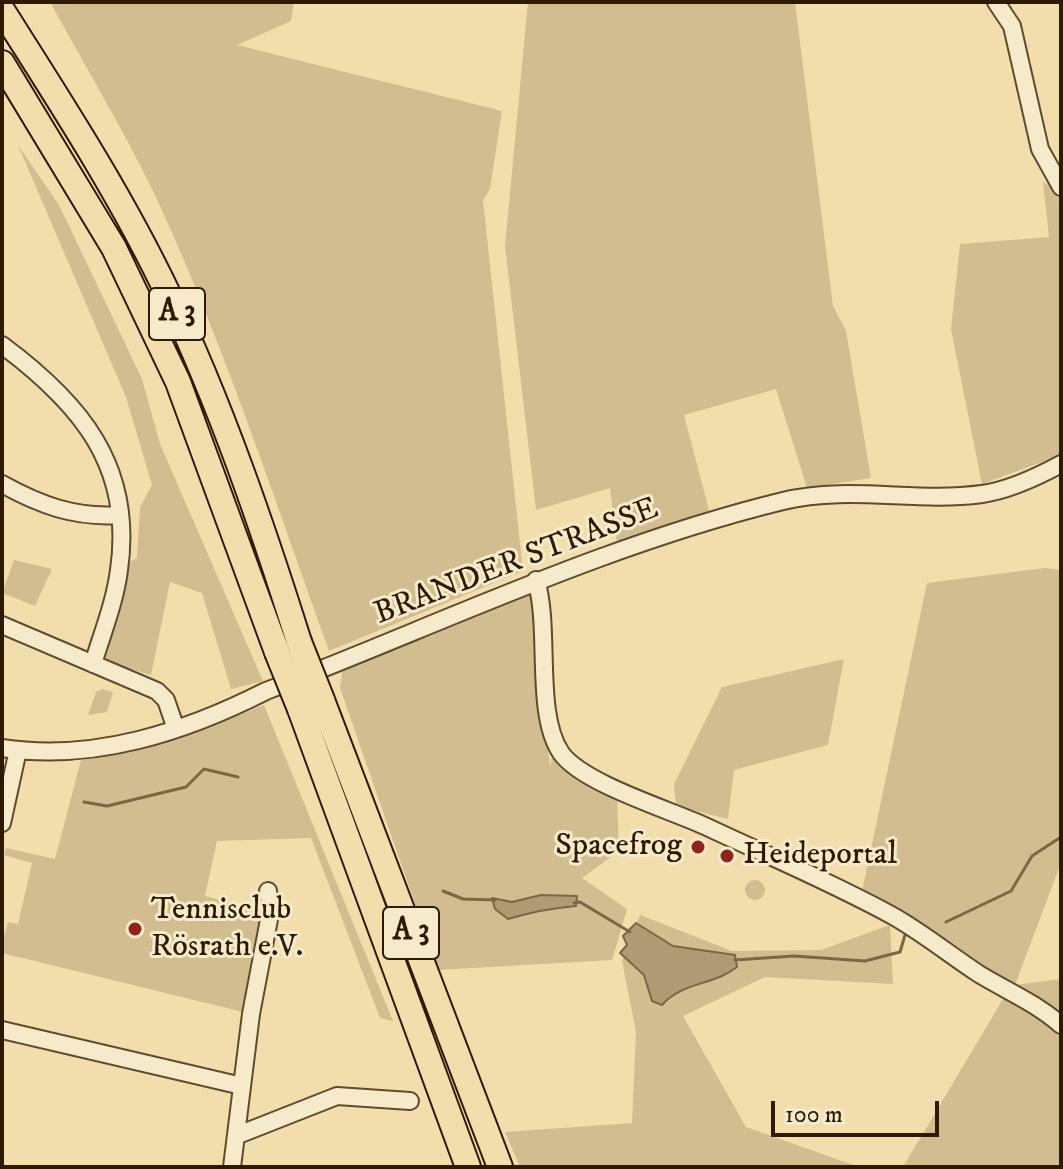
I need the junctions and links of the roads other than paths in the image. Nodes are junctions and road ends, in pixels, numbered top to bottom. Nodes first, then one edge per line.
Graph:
1 (996, 2) edge
2 (2, 10) edge
3 (2, 63) edge
4 (1061, 187) edge
5 (2, 345) edge
6 (1061, 464) edge
7 (2, 484) edge
8 (119, 515) junction
9 (536, 580) junction
10 (2, 625) edge
11 (288, 647) junction
12 (93, 664) junction
13 (311, 705) junction
14 (176, 729) junction
15 (10, 749) edge
16 (2, 823) edge
17 (268, 891) dead end
18 (1061, 1025) edge
19 (2, 1030) edge
20 (242, 1086) junction
21 (410, 1101) dead end
22 (238, 1135) junction
23 (232, 1167) edge
24 (468, 1167) edge
25 (500, 1167) edge

1 - 4 street
2 - 11 highway, A 3
3 - 11 highway, A 3
5 - 8 street
6 - 9 street, BRANDER STRASSE
7 - 8 street
8 - 12 street
9 - 14 street, BRANDER STRASSE
9 - 18 street
10 - 12 street
11 - 13 highway, A 3, bridge
12 - 14 street
13 - 24 highway, A 3
13 - 25 highway, A 3
14 - 15 street, BRANDER STRASSE
15 - 16 street
17 - 20 street
19 - 20 street
20 - 22 street
21 - 22 street
22 - 23 street

